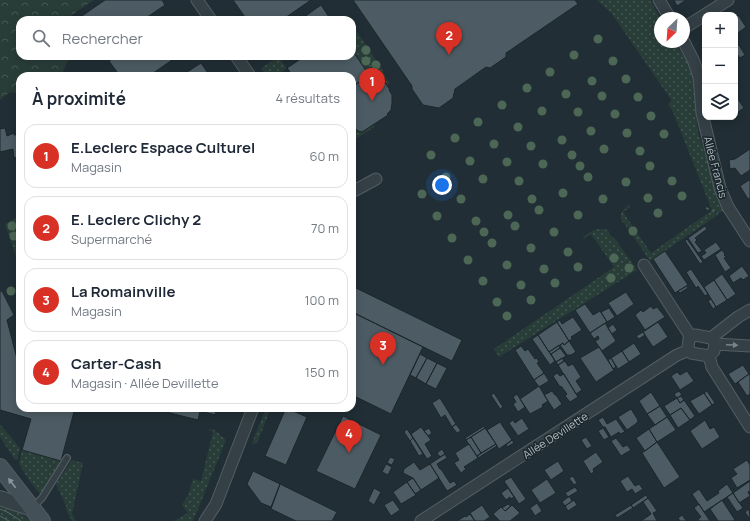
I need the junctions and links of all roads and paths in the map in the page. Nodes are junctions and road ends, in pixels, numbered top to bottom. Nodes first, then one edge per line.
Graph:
1 (659, 0) edge
2 (728, 0) edge
3 (202, 3) edge
4 (666, 12) edge
5 (209, 16) edge
6 (690, 24) edge
7 (687, 48) edge
8 (239, 60) edge
9 (247, 72) edge
10 (376, 179) dead end
11 (356, 190) edge
12 (750, 240) edge
13 (644, 265) dead end
14 (750, 310) edge
15 (691, 337) junction
16 (713, 341) junction
17 (750, 346) edge
18 (689, 350) junction
19 (709, 356) junction
20 (251, 412) edge
21 (750, 427) edge
22 (67, 458) dead end
23 (0, 467) edge
24 (0, 498) edge
25 (216, 504) junction
26 (32, 509) junction
27 (42, 521) edge
28 (205, 521) edge
29 (215, 521) edge
30 (422, 521) edge

1 - 4 street
2 - 6 street
3 - 5 street
7 - 12 street, Allée Francis
8 - 9 street
10 - 11 street
13 - 15 street
14 - 16 street
15 - 16 street
15 - 18 street
16 -> 17 street
16 - 19 street
18 - 19 street
18 - 30 street, Allée Devillette
19 - 21 street
20 - 25 street
22 - 26 lane
26 -> 23 main road
24 - 26 street
25 - 28 street
25 - 29 street
26 - 27 main road

